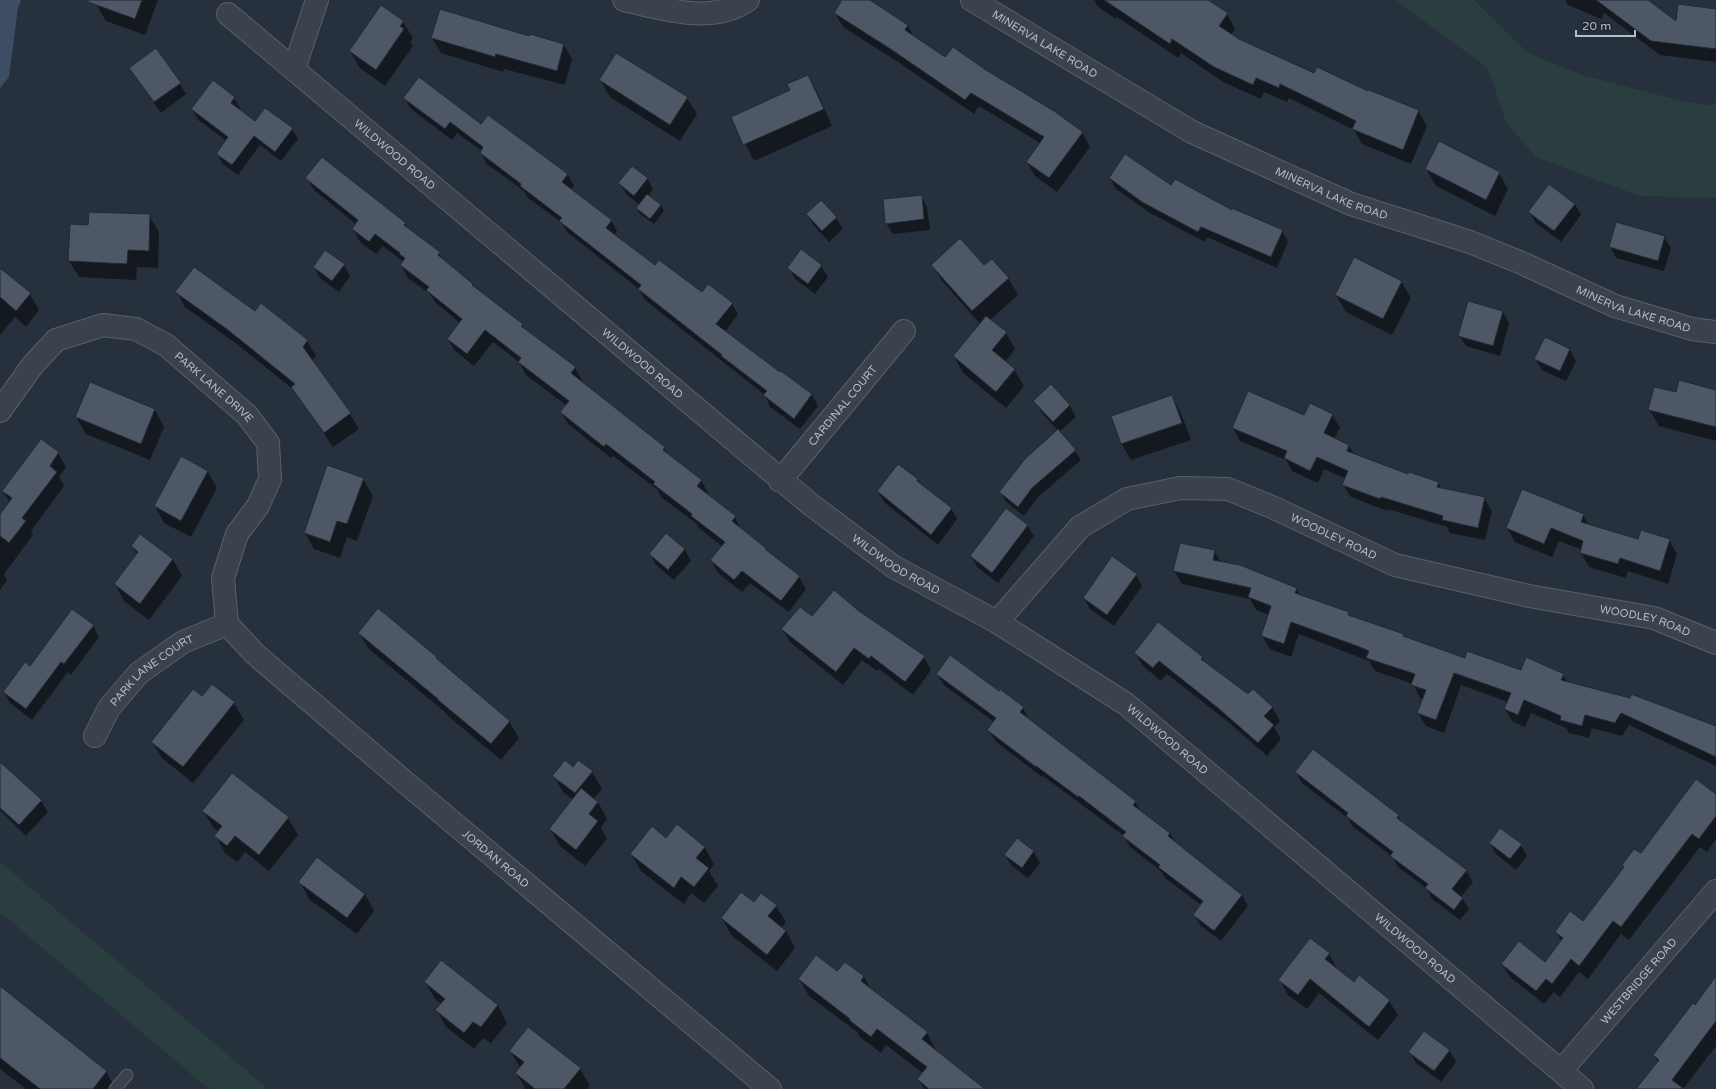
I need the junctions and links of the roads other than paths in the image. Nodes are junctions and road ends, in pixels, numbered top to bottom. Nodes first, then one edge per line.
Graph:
1 (317, 0) edge
2 (624, 0) edge
3 (972, 0) edge
4 (741, 2) edge
5 (228, 14) dead end
6 (294, 69) junction
7 (904, 331) dead end
8 (1716, 332) edge
9 (0, 411) edge
10 (780, 481) junction
11 (997, 622) junction
12 (227, 624) junction
13 (1716, 643) edge
14 (95, 736) dead end
15 (1716, 891) edge
16 (1561, 1072) junction
17 (127, 1075) dead end
18 (115, 1089) edge
19 (770, 1089) edge
20 (1582, 1089) edge

1 - 6 street
2 - 4 street
3 - 8 street, MINERVA LAKE ROAD
5 - 6 street, WILDWOOD ROAD
6 - 10 street, WILDWOOD ROAD
7 - 10 street, CARDINAL COURT
9 - 12 street, PARK LANE DRIVE
10 - 11 street, WILDWOOD ROAD
11 - 13 street, WOODLEY ROAD
11 - 16 street, WILDWOOD ROAD
12 - 14 street, PARK LANE COURT
12 - 19 street, JORDAN ROAD
15 - 16 street, WESTBRIDGE ROAD
16 - 20 street, WILDWOOD ROAD
17 - 18 lane

